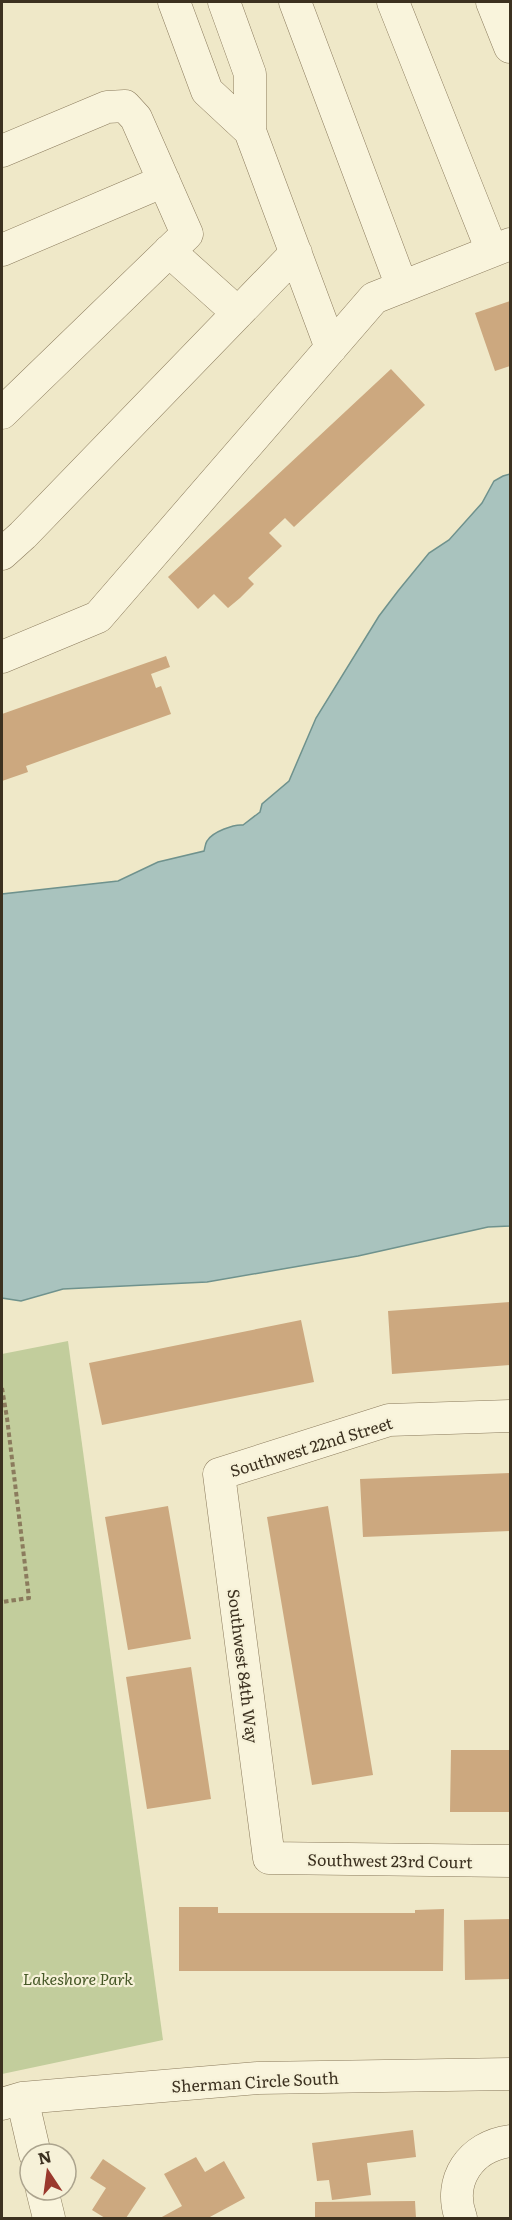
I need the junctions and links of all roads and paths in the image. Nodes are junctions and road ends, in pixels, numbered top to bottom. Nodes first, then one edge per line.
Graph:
1 (174, 2) edge
2 (224, 2) edge
3 (295, 2) edge
4 (393, 2) edge
5 (492, 2) edge
6 (510, 47) edge
7 (250, 131) junction
8 (2, 151) edge
9 (164, 181) junction
10 (501, 247) edge
11 (2, 250) edge
12 (169, 251) junction
13 (296, 253) junction
14 (402, 287) junction
15 (238, 313) junction
16 (331, 348) junction
17 (2, 413) edge
18 (2, 554) edge
19 (2, 657) edge
20 (2, 1388) edge
21 (510, 1416) edge
22 (219, 1474) joint
23 (2, 1602) edge
24 (269, 1858) joint
25 (510, 1861) edge
26 (510, 2078) edge
27 (12, 2101) edge
28 (510, 2141) edge
29 (30, 2142) edge
30 (45, 2202) edge
31 (49, 2218) edge
32 (461, 2218) edge

1 - 7 street
2 - 7 street
3 - 14 street
4 - 10 street
5 - 6 street
7 - 13 street
8 - 9 street
9 - 11 street
9 - 12 street
10 - 14 street
12 - 15 street
12 - 17 street
13 - 15 street
13 - 16 street
14 - 16 street
15 - 18 street
16 - 19 street
20 - 23 path
21 - 22 street, Southwest 22nd Street
22 - 24 street, Southwest 84th Way
24 - 25 street, Southwest 23rd Court
26 - 27 street, Sherman Circle South
27 - 29 street
28 - 32 street
30 - 31 street

